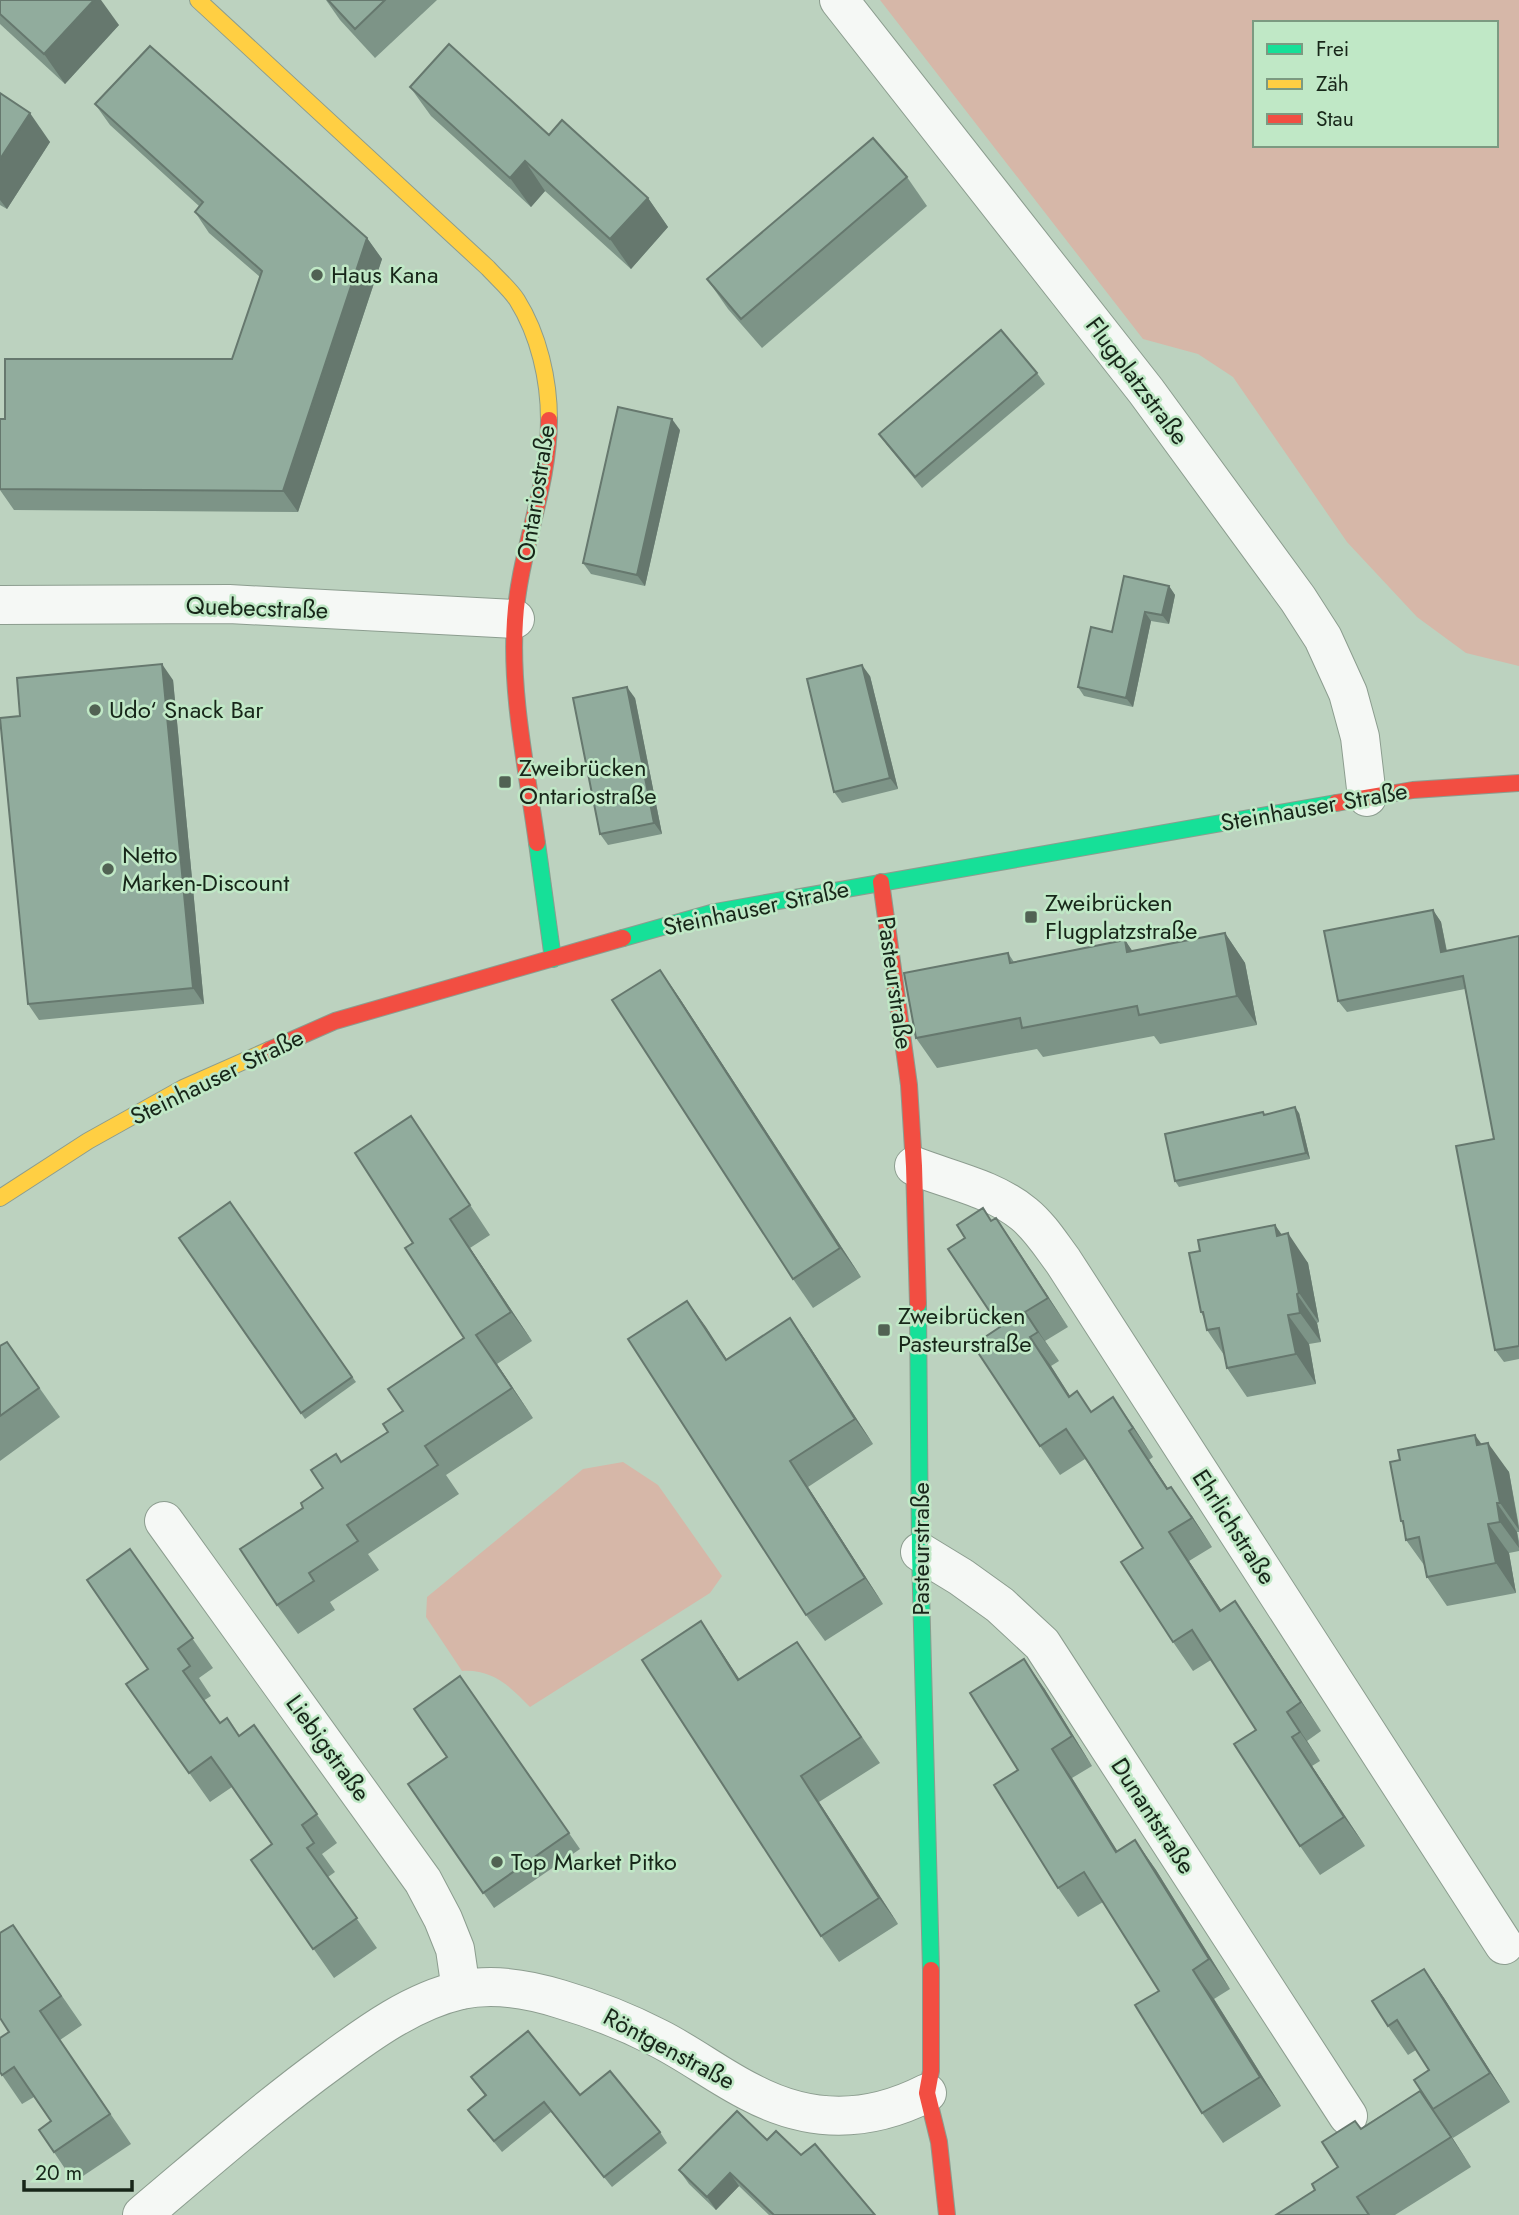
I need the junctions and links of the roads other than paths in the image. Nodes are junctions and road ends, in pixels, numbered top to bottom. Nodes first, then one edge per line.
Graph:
1 (198, 0) edge
2 (839, 0) edge
3 (0, 606) edge
4 (514, 619) junction
5 (1519, 783) edge
6 (1367, 797) junction
7 (881, 883) junction
8 (553, 959) junction
9 (914, 1166) junction
10 (0, 1198) edge
11 (164, 1521) dead end
12 (920, 1552) junction
13 (1504, 1945) dead end
14 (460, 1990) junction
15 (927, 2093) junction
16 (1348, 2116) dead end
17 (142, 2215) edge
18 (947, 2215) edge

1 - 4 street, Ontariostraße
2 - 6 street, Flugplatzstraße
3 - 4 street, Quebecstraße
4 - 8 street, Ontariostraße
5 - 6 street, Steinhauser Straße
6 - 7 street, Steinhauser Straße
7 - 8 street, Steinhauser Straße
7 - 9 street, Pasteurstraße
8 - 10 street, Steinhauser Straße
9 - 12 street, Pasteurstraße
9 - 13 street, Ehrlichstraße
11 - 14 street, Liebigstraße
12 - 15 street, Pasteurstraße
12 - 16 street, Dunantstraße
14 - 15 street, Röntgenstraße
14 - 17 street, Röntgenstraße
15 - 18 street, Pasteurstraße

